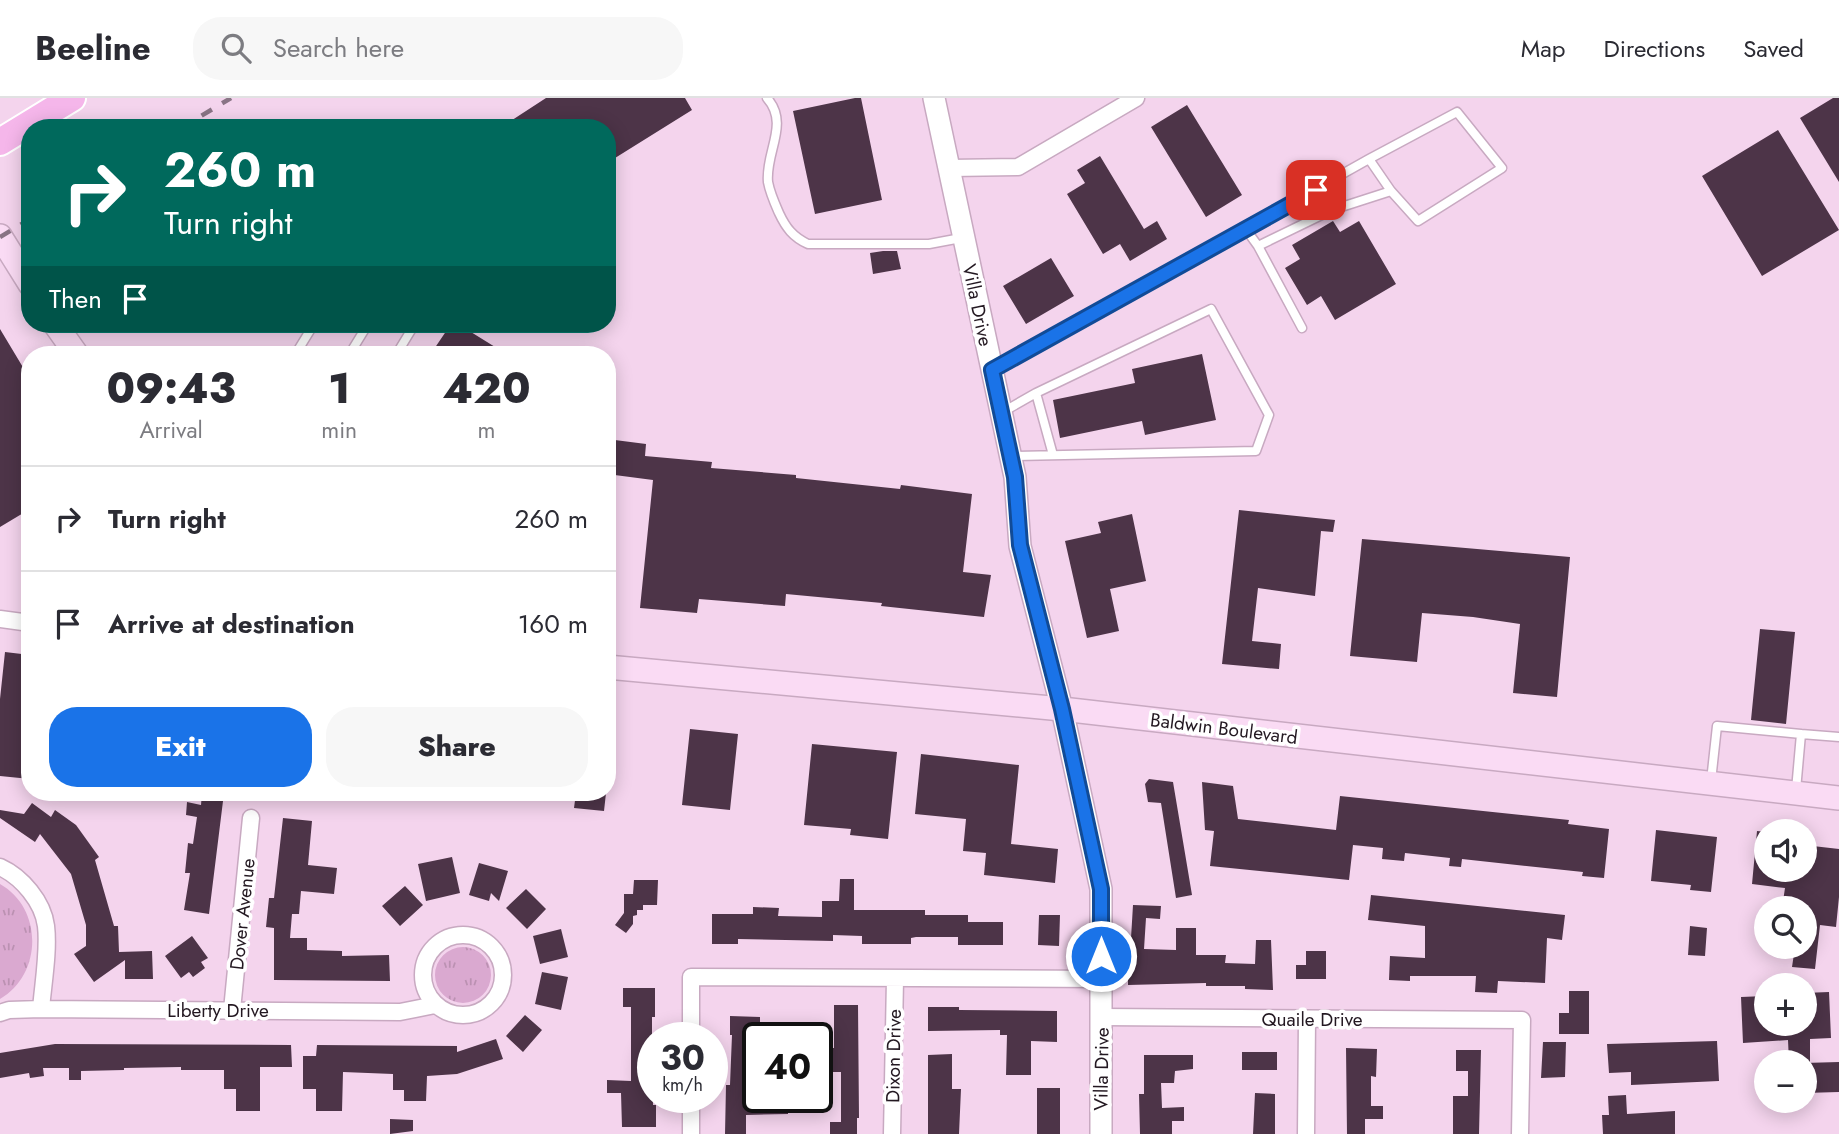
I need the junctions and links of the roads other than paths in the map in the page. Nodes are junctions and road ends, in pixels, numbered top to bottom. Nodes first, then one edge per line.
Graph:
1 (72, 98) edge
2 (766, 98) edge
3 (934, 98) edge
4 (1136, 98) edge
5 (38, 119) edge
6 (21, 129) edge
7 (0, 142) edge
8 (1369, 159) junction
9 (950, 168) junction
10 (1316, 190) junction
11 (1391, 191) junction
12 (1332, 210) junction
13 (1245, 228) junction
14 (0, 236) edge
15 (964, 238) junction
16 (1258, 246) junction
17 (21, 270) edge
18 (1301, 328) dead end
19 (992, 370) junction
20 (1036, 393) junction
21 (1001, 413) junction
22 (1053, 454) junction
23 (1010, 456) junction
24 (0, 619) edge
25 (21, 622) edge
26 (616, 668) edge
27 (1062, 709) junction
28 (1801, 734) junction
29 (1839, 737) edge
30 (1711, 783) junction
31 (1796, 793) junction
32 (1839, 798) edge
33 (251, 818) dead end
34 (0, 867) edge
35 (895, 979) junction
36 (1101, 979) junction
37 (435, 1005) junction
38 (41, 1009) junction
39 (232, 1010) junction
40 (0, 1013) edge
41 (1102, 1017) junction
42 (1307, 1019) junction
43 (691, 1022) edge
44 (691, 1113) edge
45 (691, 1134) edge
46 (891, 1134) edge
47 (1101, 1134) edge
48 (1306, 1134) edge
49 (1520, 1134) edge

1 - 5 main road
2 - 15 lane
3 - 9 street, Villa Drive
4 - 9 street
6 - 7 main road
8 - 10 lane
8 - 11 lane
8 - 11 lane
9 - 15 street, Villa Drive
10 - 12 lane
10 - 13 lane
11 - 12 lane
12 - 16 lane
13 - 16 lane
13 - 19 lane
14 - 17 main road
15 - 19 street, Villa Drive
16 - 18 lane
19 - 21 street, Villa Drive
20 - 21 lane
20 - 22 lane
20 - 22 lane
21 - 23 street, Villa Drive
22 - 23 lane
23 - 27 street, Villa Drive
24 - 25 street
26 - 27 main road, Baldwin Boulevard
27 - 30 main road, Baldwin Boulevard
27 - 36 street, Villa Drive
28 - 29 lane
28 - 30 lane
28 - 31 lane
30 - 31 main road, Baldwin Boulevard
31 - 32 main road, Baldwin Boulevard
33 - 39 street, Dover Avenue
34 - 38 street
35 - 36 street
35 - 43 street
35 - 46 street, Dixon Drive
36 - 41 street, Villa Drive
37 - 37 street
37 - 39 street, Liberty Drive
38 - 39 street, Liberty Drive
38 - 40 street, Liberty Drive
41 - 42 street, Quaile Drive
41 - 47 street, Villa Drive
42 - 48 street
42 - 49 street, Quaile Drive
44 - 45 street

